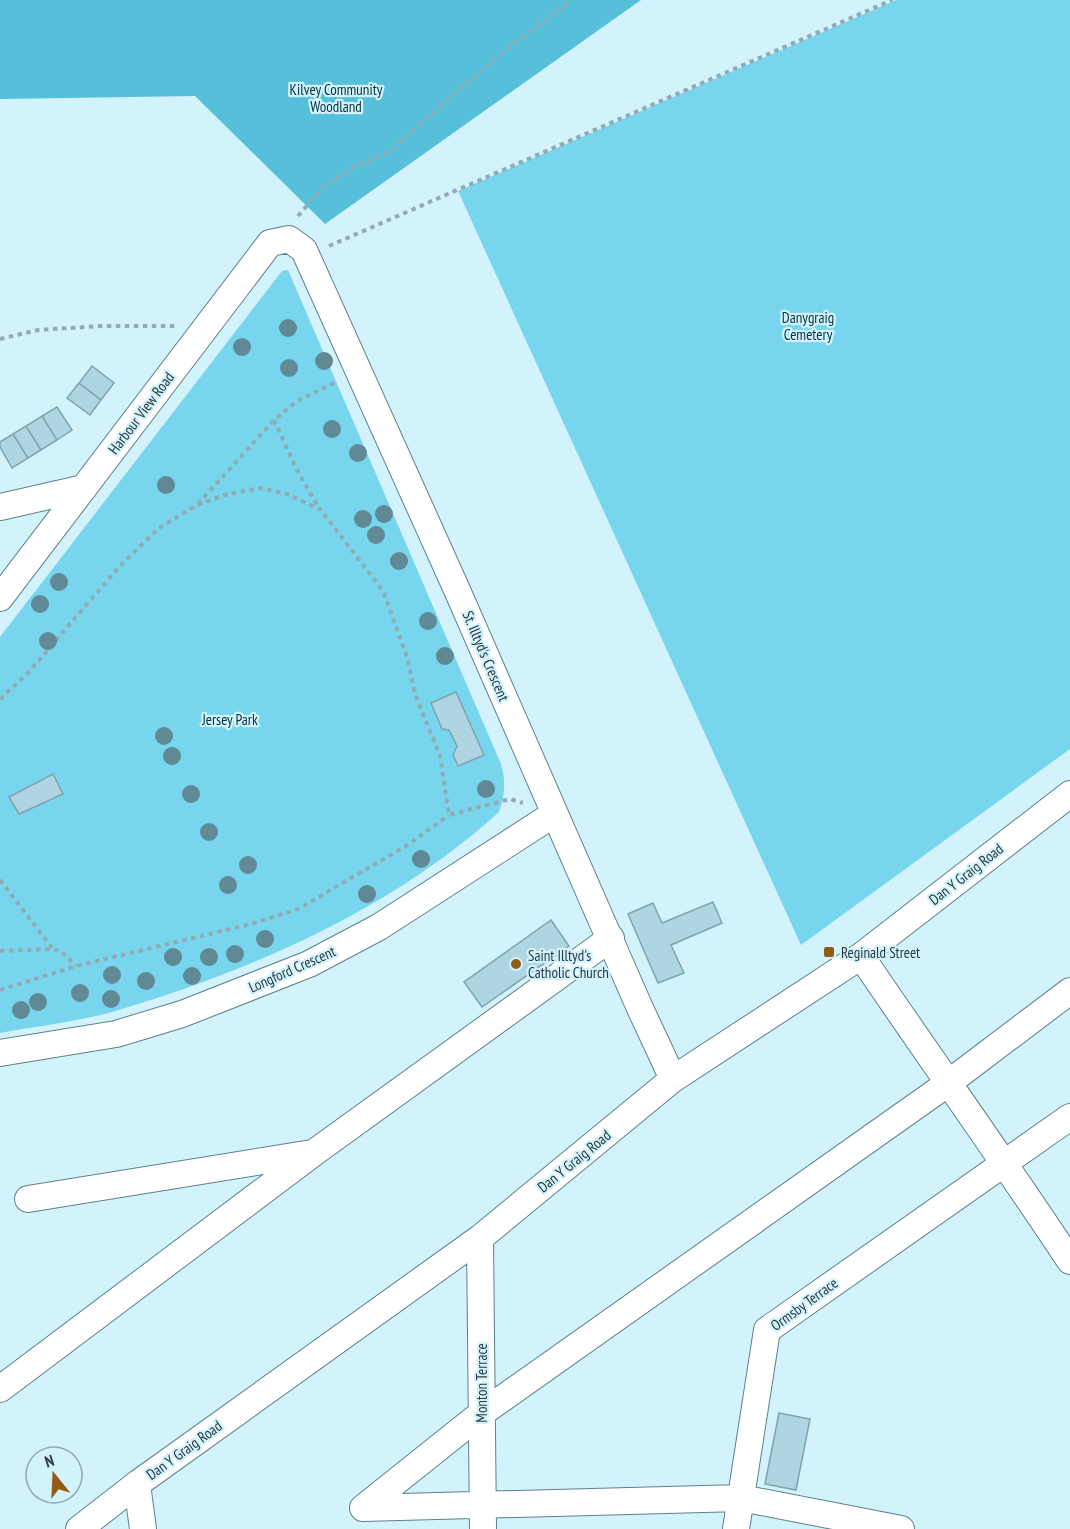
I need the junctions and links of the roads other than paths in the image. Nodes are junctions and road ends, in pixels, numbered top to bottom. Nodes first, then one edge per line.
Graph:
1 (298, 247) joint
2 (84, 488) junction
3 (0, 507) edge
4 (0, 598) edge
5 (1070, 794) edge
6 (554, 814) junction
7 (611, 938) junction
8 (861, 956) junction
9 (1070, 991) edge
10 (0, 1053) edge
11 (673, 1079) junction
12 (947, 1084) junction
13 (1070, 1117) edge
14 (315, 1152) junction
15 (1006, 1162) junction
16 (28, 1199) dead end
17 (480, 1238) junction
18 (1070, 1261) edge
19 (0, 1389) edge
20 (482, 1413) junction
21 (137, 1484) junction
22 (741, 1498) junction
23 (482, 1518) edge
24 (79, 1529) edge
25 (142, 1529) edge
26 (736, 1529) edge
27 (901, 1529) edge

1 - 2 street, Harbour View Road
1 - 6 street, St. Illtyd's Crescent
2 - 3 street
2 - 4 street, Harbour View Road
5 - 8 street, Dan Y Graig Road
6 - 7 street, St. Illtyd's Crescent
6 - 10 street, Longford Crescent
7 - 11 street, St. Illtyd's Crescent
7 - 14 street
8 - 11 street, Dan Y Graig Road
8 - 12 street
9 - 12 street
11 - 17 street, Dan Y Graig Road
12 - 15 street
12 - 20 street
13 - 15 street, Ormsby Terrace
14 - 16 street
14 - 19 street
15 - 18 street
15 - 22 street, Ormsby Terrace
17 - 20 street, Monton Terrace
17 - 21 street, Dan Y Graig Road
20 - 23 street, Monton Terrace
20 - 23 street
21 - 24 street, Dan Y Graig Road
21 - 25 street
22 - 23 street
22 - 26 street, Ormsby Terrace
22 - 27 street

